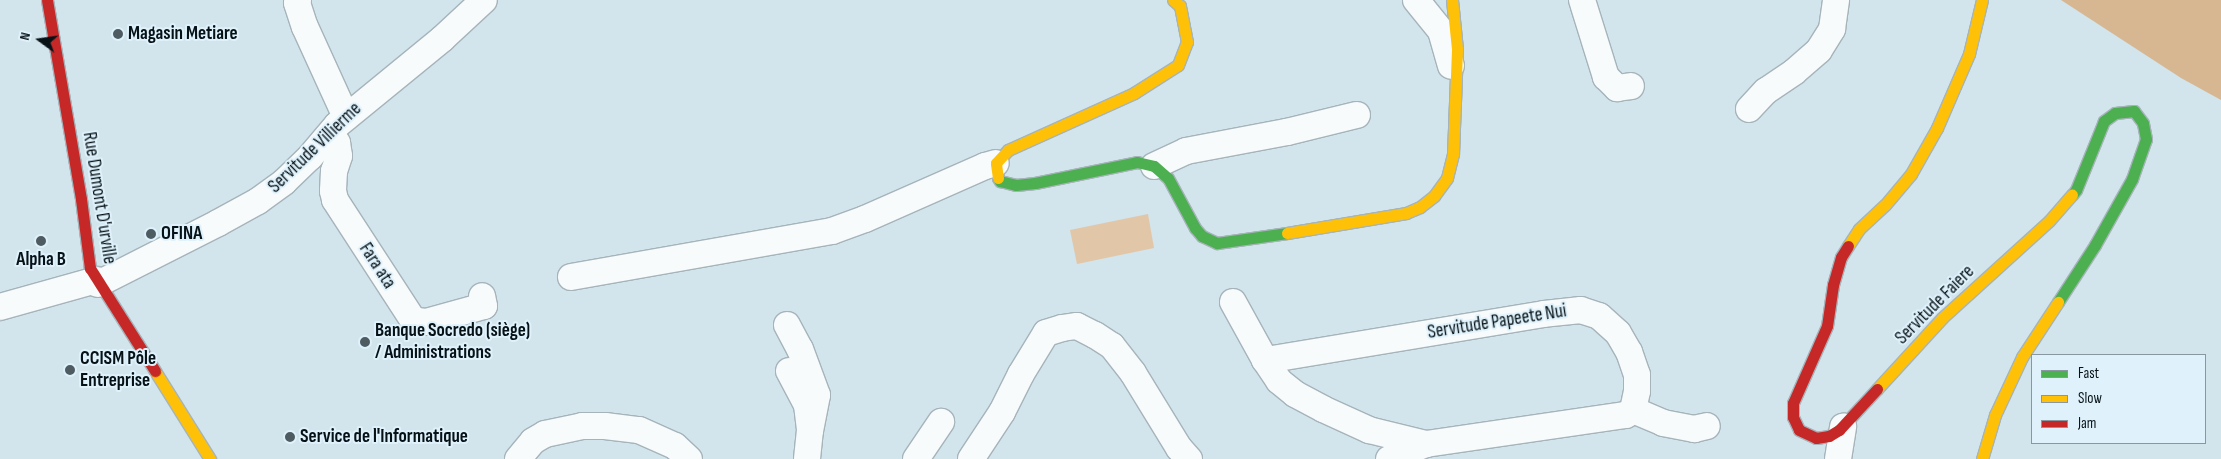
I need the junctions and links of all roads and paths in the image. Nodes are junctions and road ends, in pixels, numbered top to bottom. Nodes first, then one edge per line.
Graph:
1 (47, 0) edge
2 (298, 0) edge
3 (484, 0) edge
4 (1172, 0) edge
5 (1416, 0) edge
6 (1452, 0) edge
7 (1582, 0) edge
8 (1836, 0) edge
9 (1982, 0) edge
10 (1456, 86) junction
11 (1631, 86) dead end
12 (1749, 109) dead end
13 (1357, 115) dead end
14 (339, 125) junction
15 (996, 164) junction
16 (1154, 166) junction
17 (571, 277) dead end
18 (96, 279) junction
19 (482, 296) dead end
20 (0, 299) edge
21 (1233, 302) dead end
22 (0, 307) edge
23 (787, 325) dead end
24 (1265, 360) junction
25 (789, 371) dead end
26 (1633, 410) junction
27 (941, 422) dead end
28 (1707, 426) dead end
29 (1843, 426) junction
30 (810, 430) junction
31 (1426, 444) junction
32 (210, 459) edge
33 (518, 459) edge
34 (689, 459) edge
35 (807, 459) edge
36 (916, 459) edge
37 (971, 459) edge
38 (1190, 459) edge
39 (1389, 459) edge
40 (1838, 459) edge
41 (1982, 459) edge

1 - 18 street, Rue Dumont D'urville
2 - 14 street
3 - 14 street, Servitude Villierme
4 - 15 street
5 - 10 street
6 - 10 street
7 - 11 street
8 - 12 street
9 - 29 street, Servitude Faiere
10 - 16 street
13 - 16 street
14 - 18 street, Servitude Villierme
14 - 19 street, Fara ata
15 - 16 street
15 - 17 street
18 - 20 street
18 - 22 street
18 - 32 street, Rue Dumont D'urville
21 - 24 street
23 - 30 street
24 - 26 street, Servitude Papeete Nui
24 - 31 street
25 - 30 street
26 - 28 street
26 - 31 street
27 - 36 street
29 - 40 street
29 - 41 street, Servitude Faiere
30 - 35 street
31 - 39 street
33 - 34 street
37 - 38 street

